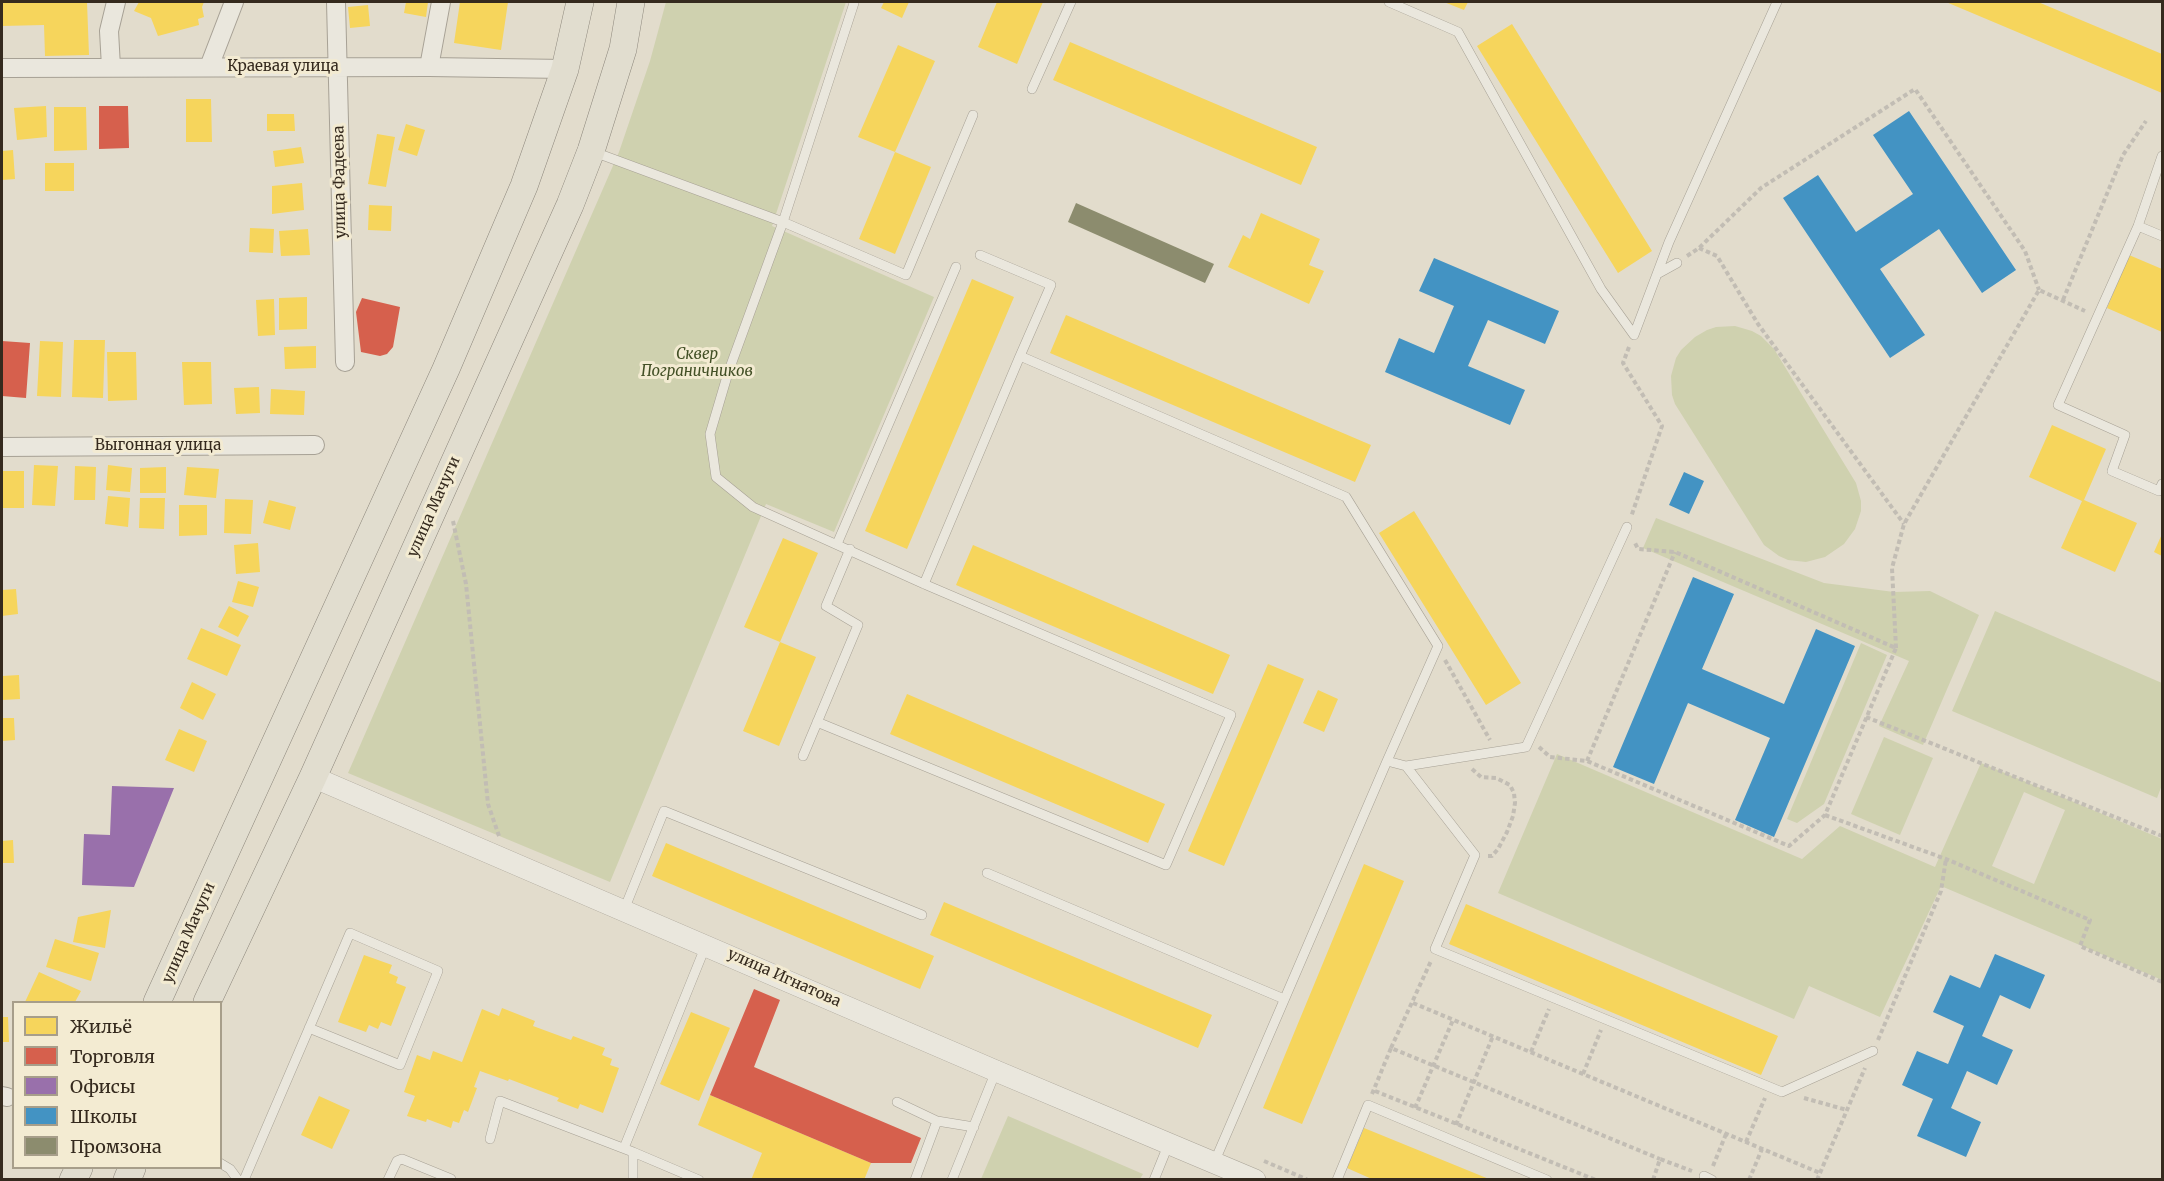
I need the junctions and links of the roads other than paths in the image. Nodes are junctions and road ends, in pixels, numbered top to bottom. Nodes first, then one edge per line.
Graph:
1 (116, 2) edge
2 (234, 2) edge
3 (336, 2) edge
4 (441, 2) edge
5 (580, 2) edge
6 (631, 2) edge
7 (853, 2) edge
8 (1071, 2) edge
9 (1389, 2) edge
10 (1777, 2) edge
11 (111, 67) junction
12 (209, 67) junction
13 (338, 67) junction
14 (429, 67) junction
15 (2, 68) edge
16 (566, 69) junction
17 (1032, 89) dead end
18 (973, 115) dead end
19 (591, 151) junction
20 (2163, 156) edge
21 (783, 222) junction
22 (2138, 226) junction
23 (2163, 236) edge
24 (980, 255) dead end
25 (1677, 263) road end
26 (956, 267) dead end
27 (1657, 274) junction
28 (1020, 356) junction
29 (345, 362) dead end
30 (315, 445) dead end
31 (2, 447) edge
32 (2163, 484) edge
33 (1627, 527) road end
34 (837, 544) junction
35 (850, 549) junction
36 (924, 584) junction
37 (817, 722) junction
38 (802, 756) dead end
39 (1387, 761) junction
40 (1406, 766) junction
41 (313, 777) junction
42 (987, 873) dead end
43 (624, 910) junction
44 (922, 915) dead end
45 (706, 944) junction
46 (1284, 999) junction
47 (158, 1001) edge
48 (207, 1001) edge
49 (309, 1028) junction
50 (1873, 1052) road end
51 (996, 1071) junction
52 (897, 1102) dead end
53 (937, 1121) junction
54 (974, 1128) junction
55 (490, 1138) dead end
56 (1169, 1143) junction
57 (628, 1150) junction
58 (222, 1164) edge
59 (1223, 1170) edge
60 (238, 1179) edge
61 (244, 1179) edge
62 (388, 1179) edge
63 (451, 1179) edge
64 (633, 1179) edge
65 (699, 1179) edge
66 (915, 1179) edge
67 (952, 1179) edge
68 (1154, 1179) edge
69 (1255, 1179) edge
70 (1337, 1179) edge
71 (1547, 1179) edge

1 - 11 street
2 - 12 street
3 - 13 street, улица Фадеева
4 - 14 street
5 - 16 main road, улица Мачуги
6 - 19 main road, улица Мачуги
7 - 21 lane
8 - 17 lane
9 - 27 lane
10 - 27 lane
11 - 12 street, Краевая улица
11 - 15 street, Краевая улица
12 - 13 street, Краевая улица
13 - 14 street, Краевая улица
13 - 29 street, улица Фадеева
14 - 16 street, Краевая улица
16 - 47 main road, улица Мачуги
18 - 21 lane
19 - 21 lane
19 - 41 main road, улица Мачуги
20 - 22 lane
21 - 34 lane
22 - 23 lane
22 - 32 lane
24 - 28 lane
25 - 27 lane
26 - 34 lane
28 - 36 lane
28 - 39 lane
30 - 31 street, Выгонная улица
33 - 40 lane
34 - 35 lane
35 - 36 lane
35 - 37 lane
36 - 37 lane
37 - 38 lane
39 - 40 lane
39 - 46 lane
40 - 50 lane
41 - 43 street, улица Игнатова
41 - 48 main road, улица Мачуги
42 - 46 lane
43 - 44 lane
43 - 45 street, улица Игнатова
45 - 51 street, улица Игнатова
45 - 57 lane
46 - 59 lane
49 - 49 lane
49 - 61 lane
51 - 54 lane
51 - 56 street, улица Игнатова
52 - 53 lane
53 - 54 lane
53 - 66 lane
54 - 67 lane
55 - 57 lane
56 - 59 street, улица Игнатова
56 - 68 lane
57 - 64 lane
57 - 65 lane
58 - 60 lane
59 - 69 street, улица Игнатова
62 - 63 lane
70 - 71 lane

